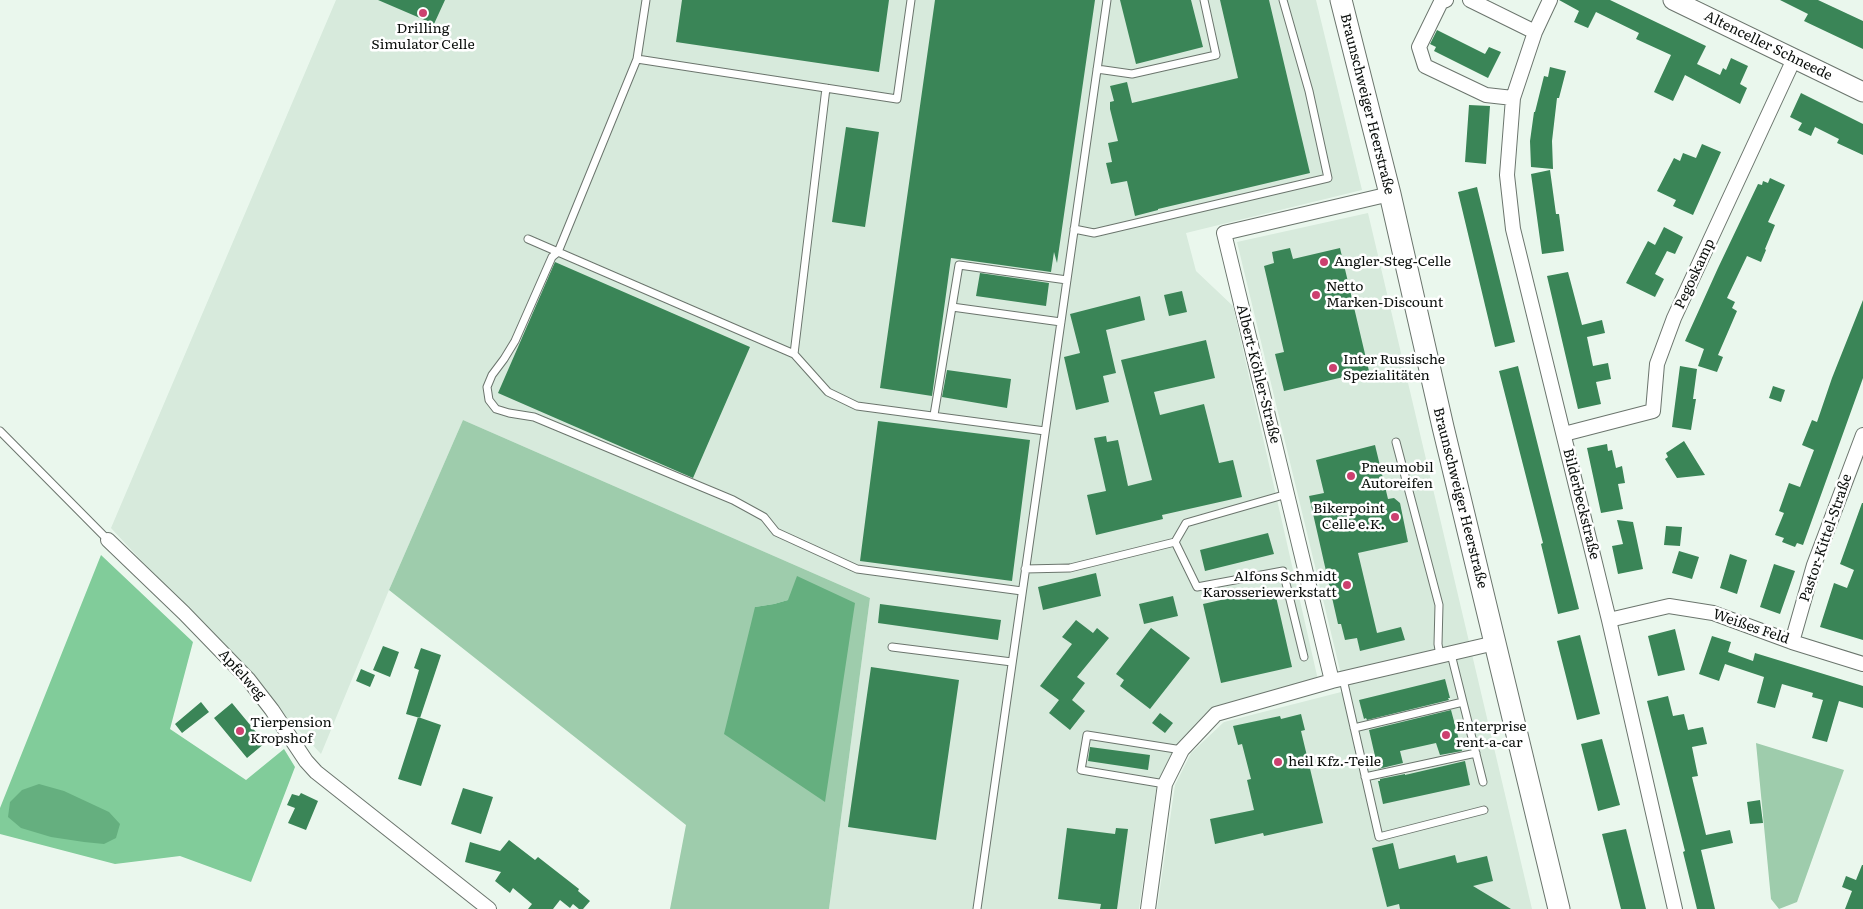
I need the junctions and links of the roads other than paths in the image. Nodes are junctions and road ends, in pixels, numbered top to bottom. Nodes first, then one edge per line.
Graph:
1 (646, 0) edge
2 (911, 0) edge
3 (1107, 0) edge
4 (1204, 0) edge
5 (1282, 0) edge
6 (1341, 0) edge
7 (1446, 0) edge
8 (1470, 0) edge
9 (1550, 0) edge
10 (1679, 1) edge
11 (1535, 32) junction
12 (637, 59) junction
13 (1794, 59) junction
14 (1097, 69) junction
15 (826, 88) junction
16 (1863, 92) edge
17 (1513, 98) junction
18 (1390, 194) junction
19 (1074, 229) junction
20 (528, 239) dead end
21 (558, 252) junction
22 (1067, 280) junction
23 (952, 307) junction
24 (1061, 322) junction
25 (794, 354) junction
26 (934, 415) junction
27 (0, 431) edge
28 (1045, 431) junction
29 (1564, 434) junction
30 (1863, 435) edge
31 (1396, 442) dead end
32 (1287, 494) junction
33 (108, 540) joint
34 (1176, 542) junction
35 (1025, 569) junction
36 (1022, 591) junction
37 (1609, 620) junction
38 (1792, 642) junction
39 (1495, 643) junction
40 (892, 647) dead end
41 (1446, 655) junction
42 (1304, 657) dead end
43 (1012, 662) junction
44 (1863, 664) edge
45 (1337, 680) junction
46 (1463, 702) junction
47 (1354, 728) junction
48 (1182, 750) junction
49 (1476, 753) junction
50 (1365, 777) junction
51 (1483, 782) dead end
52 (1164, 784) junction
53 (1484, 810) dead end
54 (489, 909) edge
55 (977, 909) edge
56 (1148, 909) edge
57 (1559, 909) edge
58 (1675, 909) edge

1 - 12 lane
2 - 15 lane
3 - 14 lane
4 - 14 lane
5 - 19 lane
6 - 18 main road, Braunschweiger Heerstraße
7 - 17 street
8 - 11 street
9 - 11 street, Bilderbeckstraße
10 - 13 main road, Altenceller Schneede
11 - 17 street, Bilderbeckstraße
12 - 15 lane
12 - 21 lane
13 - 16 main road, Altenceller Schneede
13 - 29 street, Pegoskamp
14 - 19 lane
15 - 25 lane
17 - 29 street, Bilderbeckstraße
18 - 32 street, Albert-Köhler-Straße
18 - 39 main road, Braunschweiger Heerstraße
19 - 22 lane
20 - 21 lane
21 - 25 lane
21 - 36 lane
22 - 23 lane
22 - 24 lane
23 - 24 lane
23 - 26 lane
24 - 28 lane
25 - 26 lane
26 - 28 lane
27 - 33 lane, Apfelweg
28 - 35 lane
29 - 37 street, Bilderbeckstraße
30 - 38 street, Pastor-Kittel-Straße
31 - 41 lane
32 - 34 lane
32 - 45 street, Albert-Köhler-Straße
33 - 54 street, Apfelweg
34 - 35 lane
34 - 42 lane
35 - 36 lane
36 - 43 lane
37 - 38 street, Weißes Feld
37 - 58 street, Bilderbeckstraße
38 - 44 street, Weißes Feld
39 - 41 street
39 - 57 main road, Braunschweiger Heerstraße
40 - 43 lane
41 - 45 street
41 - 46 lane
43 - 55 lane
45 - 47 lane
45 - 48 street
46 - 47 lane
46 - 49 lane
47 - 50 lane
48 - 52 street
48 - 52 lane
49 - 50 lane
49 - 51 lane
50 - 53 lane
52 - 56 street

